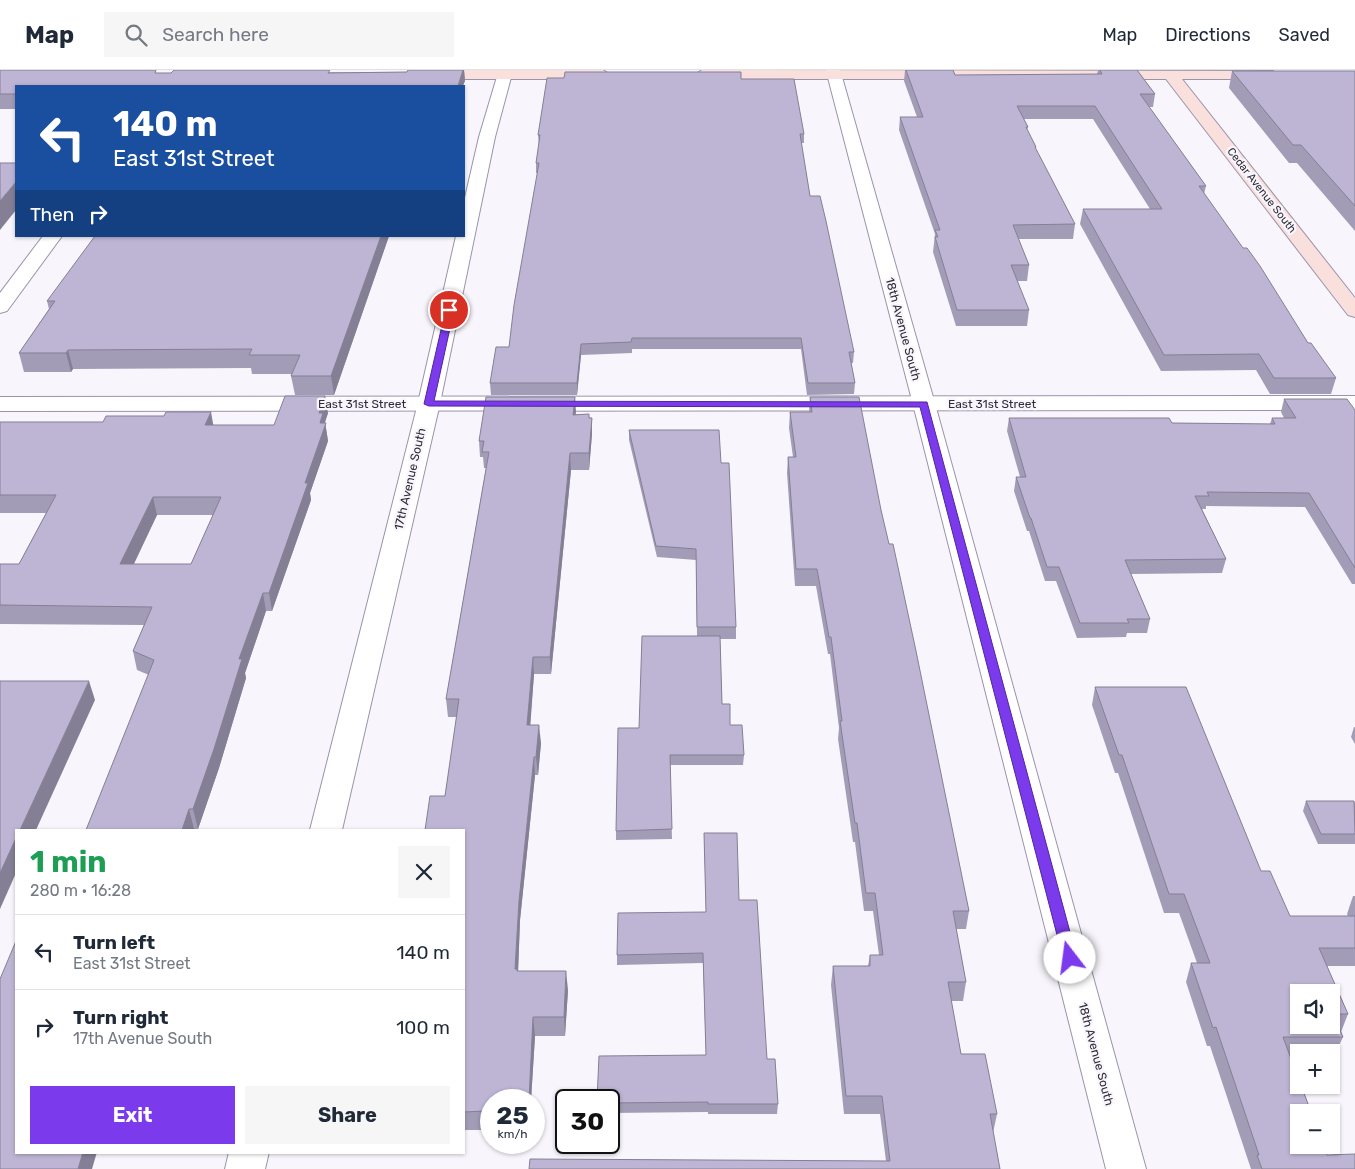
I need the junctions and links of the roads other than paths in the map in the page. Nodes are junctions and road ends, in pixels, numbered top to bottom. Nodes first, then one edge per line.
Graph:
1 (506, 72) edge
2 (833, 72) edge
3 (1168, 72) edge
4 (414, 74) edge
5 (618, 74) edge
6 (687, 74) edge
7 (1286, 74) edge
8 (52, 237) edge
9 (0, 307) edge
10 (1355, 311) edge
11 (1355, 403) edge
12 (0, 404) edge
13 (429, 404) junction
14 (924, 404) junction
15 (326, 829) edge
16 (249, 1154) edge
17 (245, 1169) edge
18 (1126, 1169) edge

1 - 4 main road
1 - 5 main road
1 - 13 street, 17th Avenue South
2 - 3 main road
2 - 6 main road
2 - 14 street, 18th Avenue South
3 - 7 main road
3 - 10 main road, Cedar Avenue South
8 - 9 street
11 - 14 street, East 31st Street
12 - 13 street, East 31st Street
13 - 14 street, East 31st Street
13 - 15 street, 17th Avenue South
14 - 18 street, 18th Avenue South
16 - 17 street

